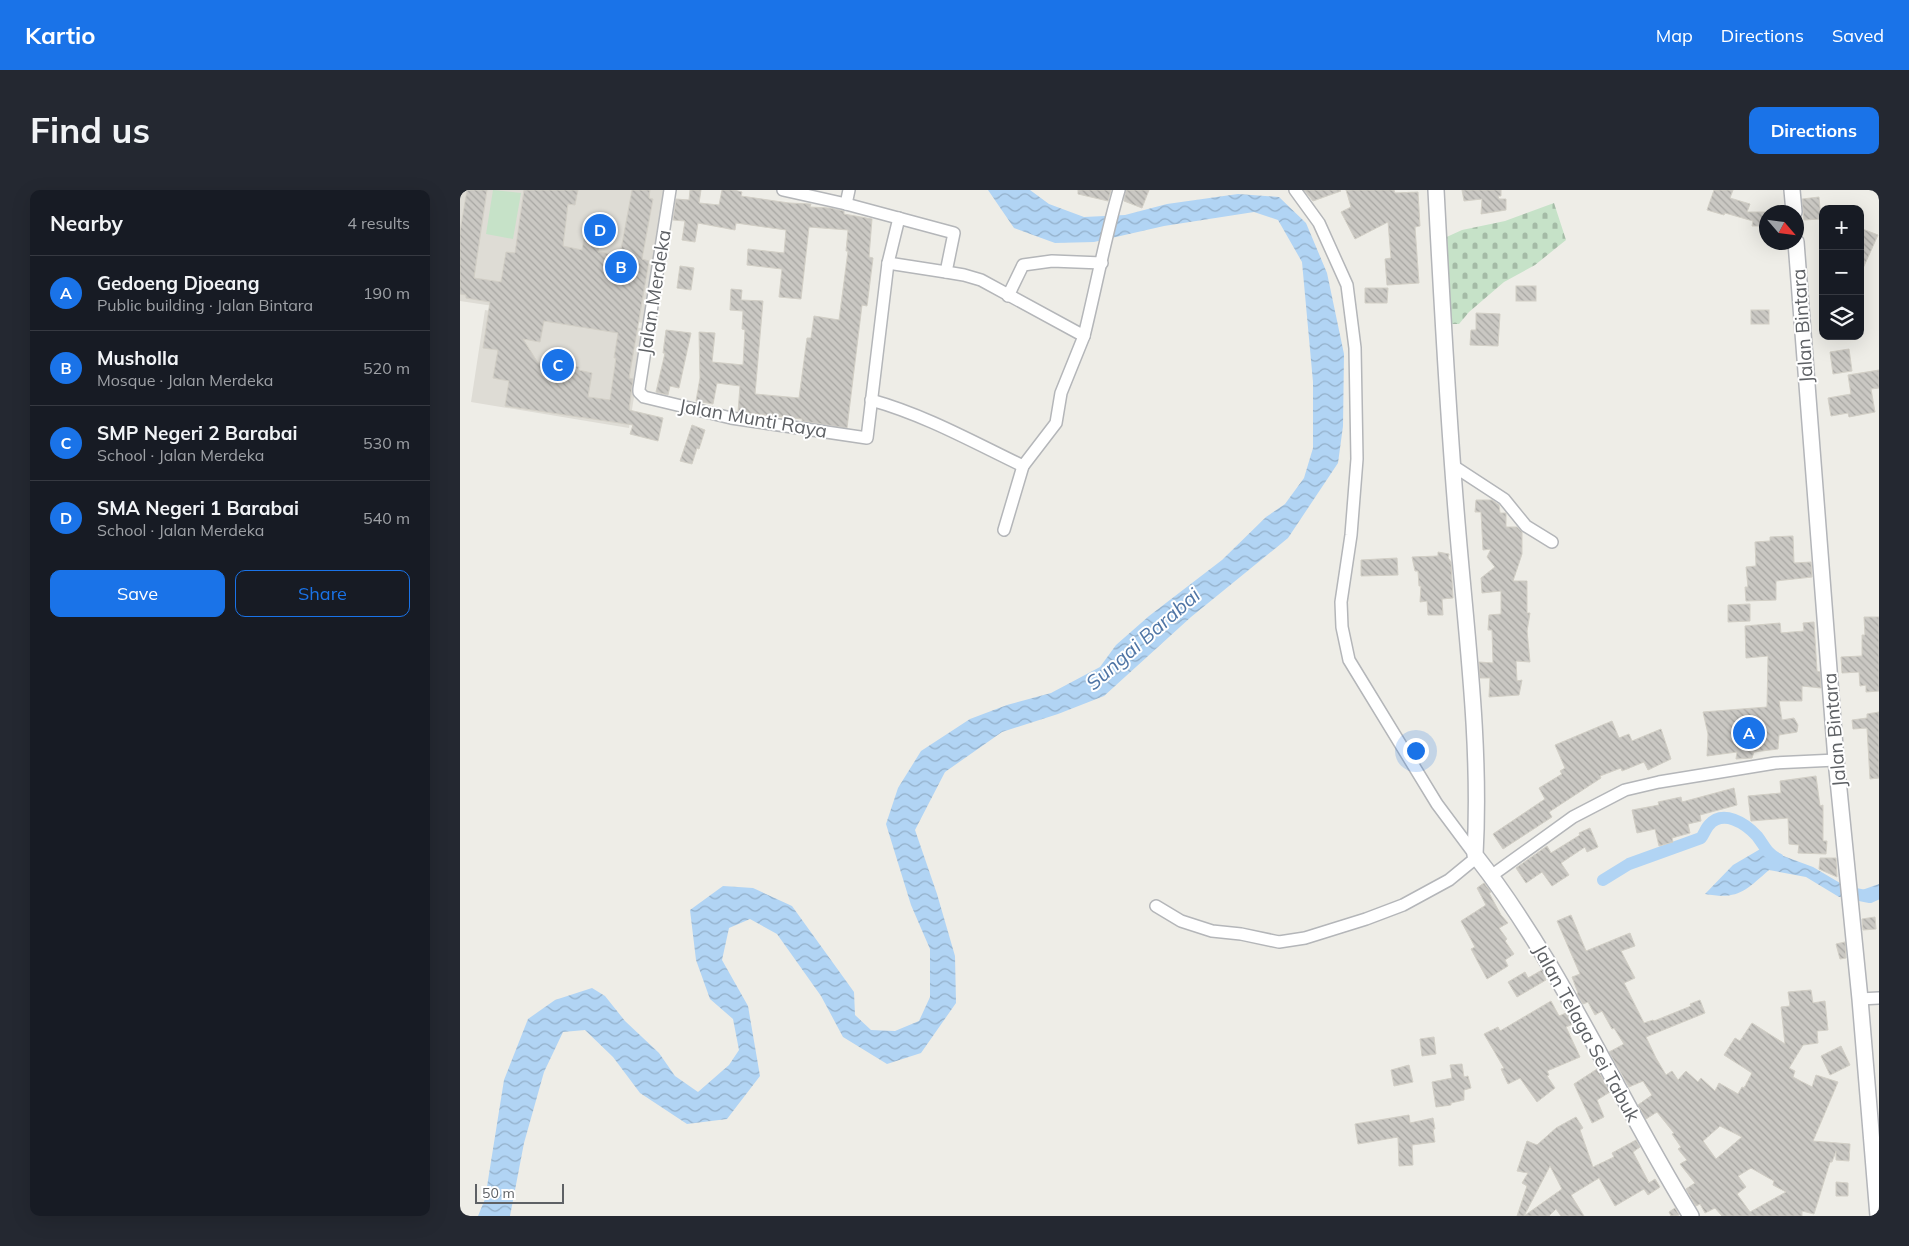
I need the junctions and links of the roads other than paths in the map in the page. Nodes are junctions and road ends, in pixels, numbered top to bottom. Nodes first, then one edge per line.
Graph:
1 (670, 190) edge
2 (783, 190) edge
3 (849, 190) edge
4 (1119, 190) edge
5 (1295, 190) edge
6 (1436, 190) edge
7 (1792, 190) edge
8 (846, 204) junction
9 (1793, 205) edge
10 (896, 217) junction
11 (1797, 250) edge
12 (888, 263) junction
13 (1102, 263) junction
14 (946, 272) junction
15 (1008, 296) junction
16 (1084, 336) junction
17 (641, 394) joint
18 (872, 400) junction
19 (1452, 465) junction
20 (1023, 466) junction
21 (1004, 530) dead end
22 (1552, 542) dead end
23 (1836, 760) junction
24 (1476, 856) junction
25 (1491, 876) junction
26 (1156, 906) dead end
27 (1879, 998) edge
28 (1860, 999) junction
29 (1691, 1216) edge
30 (1878, 1216) edge

1 - 17 street, Jalan Merdeka
2 - 8 street
3 - 8 street
4 - 13 street
5 - 24 street
6 - 19 main road
7 - 9 main road
8 - 10 street
10 - 12 street
10 - 14 street
11 - 23 main road, Jalan Bintara
12 - 14 street
12 - 18 street
13 - 15 street
13 - 16 street
14 - 15 street
15 - 16 street
16 - 20 street
17 - 18 street, Jalan Munti Raya
18 - 20 street
19 - 22 street
19 - 24 main road
20 - 21 street
23 - 25 street
23 - 28 main road, Jalan Bintara
24 - 25 main road, Jalan Telaga Sei Tabuk
24 - 26 street
25 - 29 main road, Jalan Telaga Sei Tabuk
27 - 28 street
28 - 30 main road, Jalan Bintara

